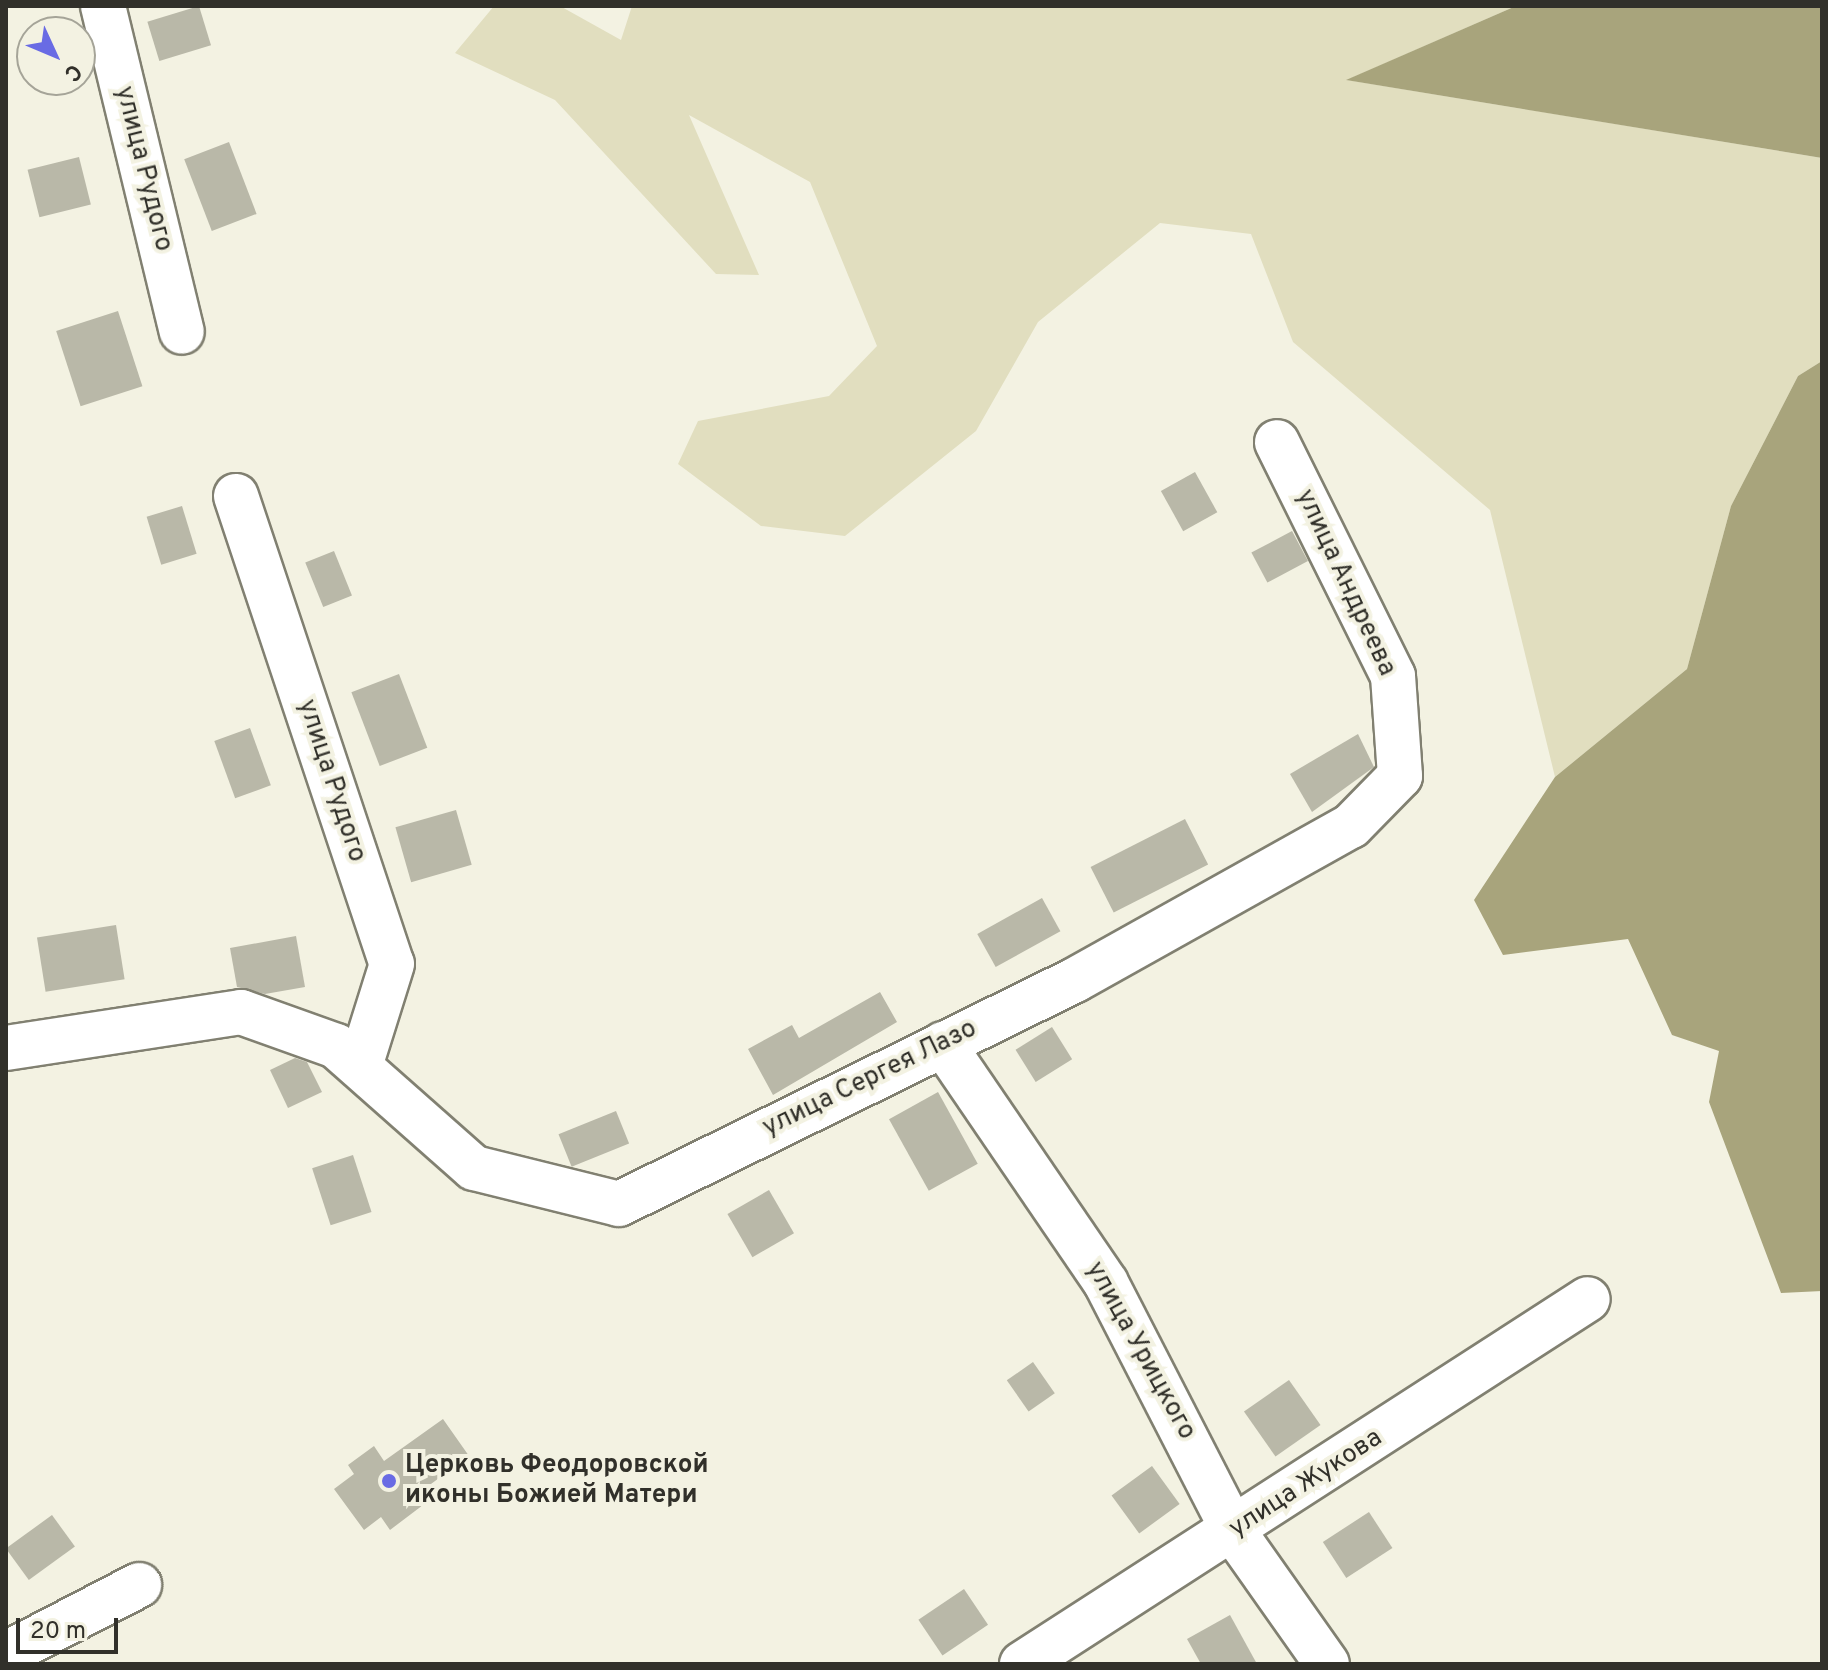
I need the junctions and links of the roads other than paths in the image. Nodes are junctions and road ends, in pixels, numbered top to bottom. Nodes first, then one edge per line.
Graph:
1 (103, 6) edge
2 (182, 332) dead end
3 (1277, 442) dead end
4 (236, 496) dead end
5 (1400, 776) joint
6 (943, 1044) junction
7 (6, 1048) edge
8 (348, 1056) junction
9 (1588, 1299) dead end
10 (1234, 1532) junction
11 (139, 1585) dead end
12 (12, 1651) edge
13 (1022, 1664) edge
14 (1327, 1664) edge

1 - 2 street, улица Рудого
3 - 5 street, улица Андреева
4 - 8 street, улица Рудого
5 - 6 street, улица Сергея Лазо
6 - 8 street, улица Сергея Лазо
6 - 10 street, улица Урицкого
7 - 8 street
9 - 10 street, улица Жукова
10 - 13 street, улица Жукова
10 - 14 street, улица Урицкого
11 - 12 street

